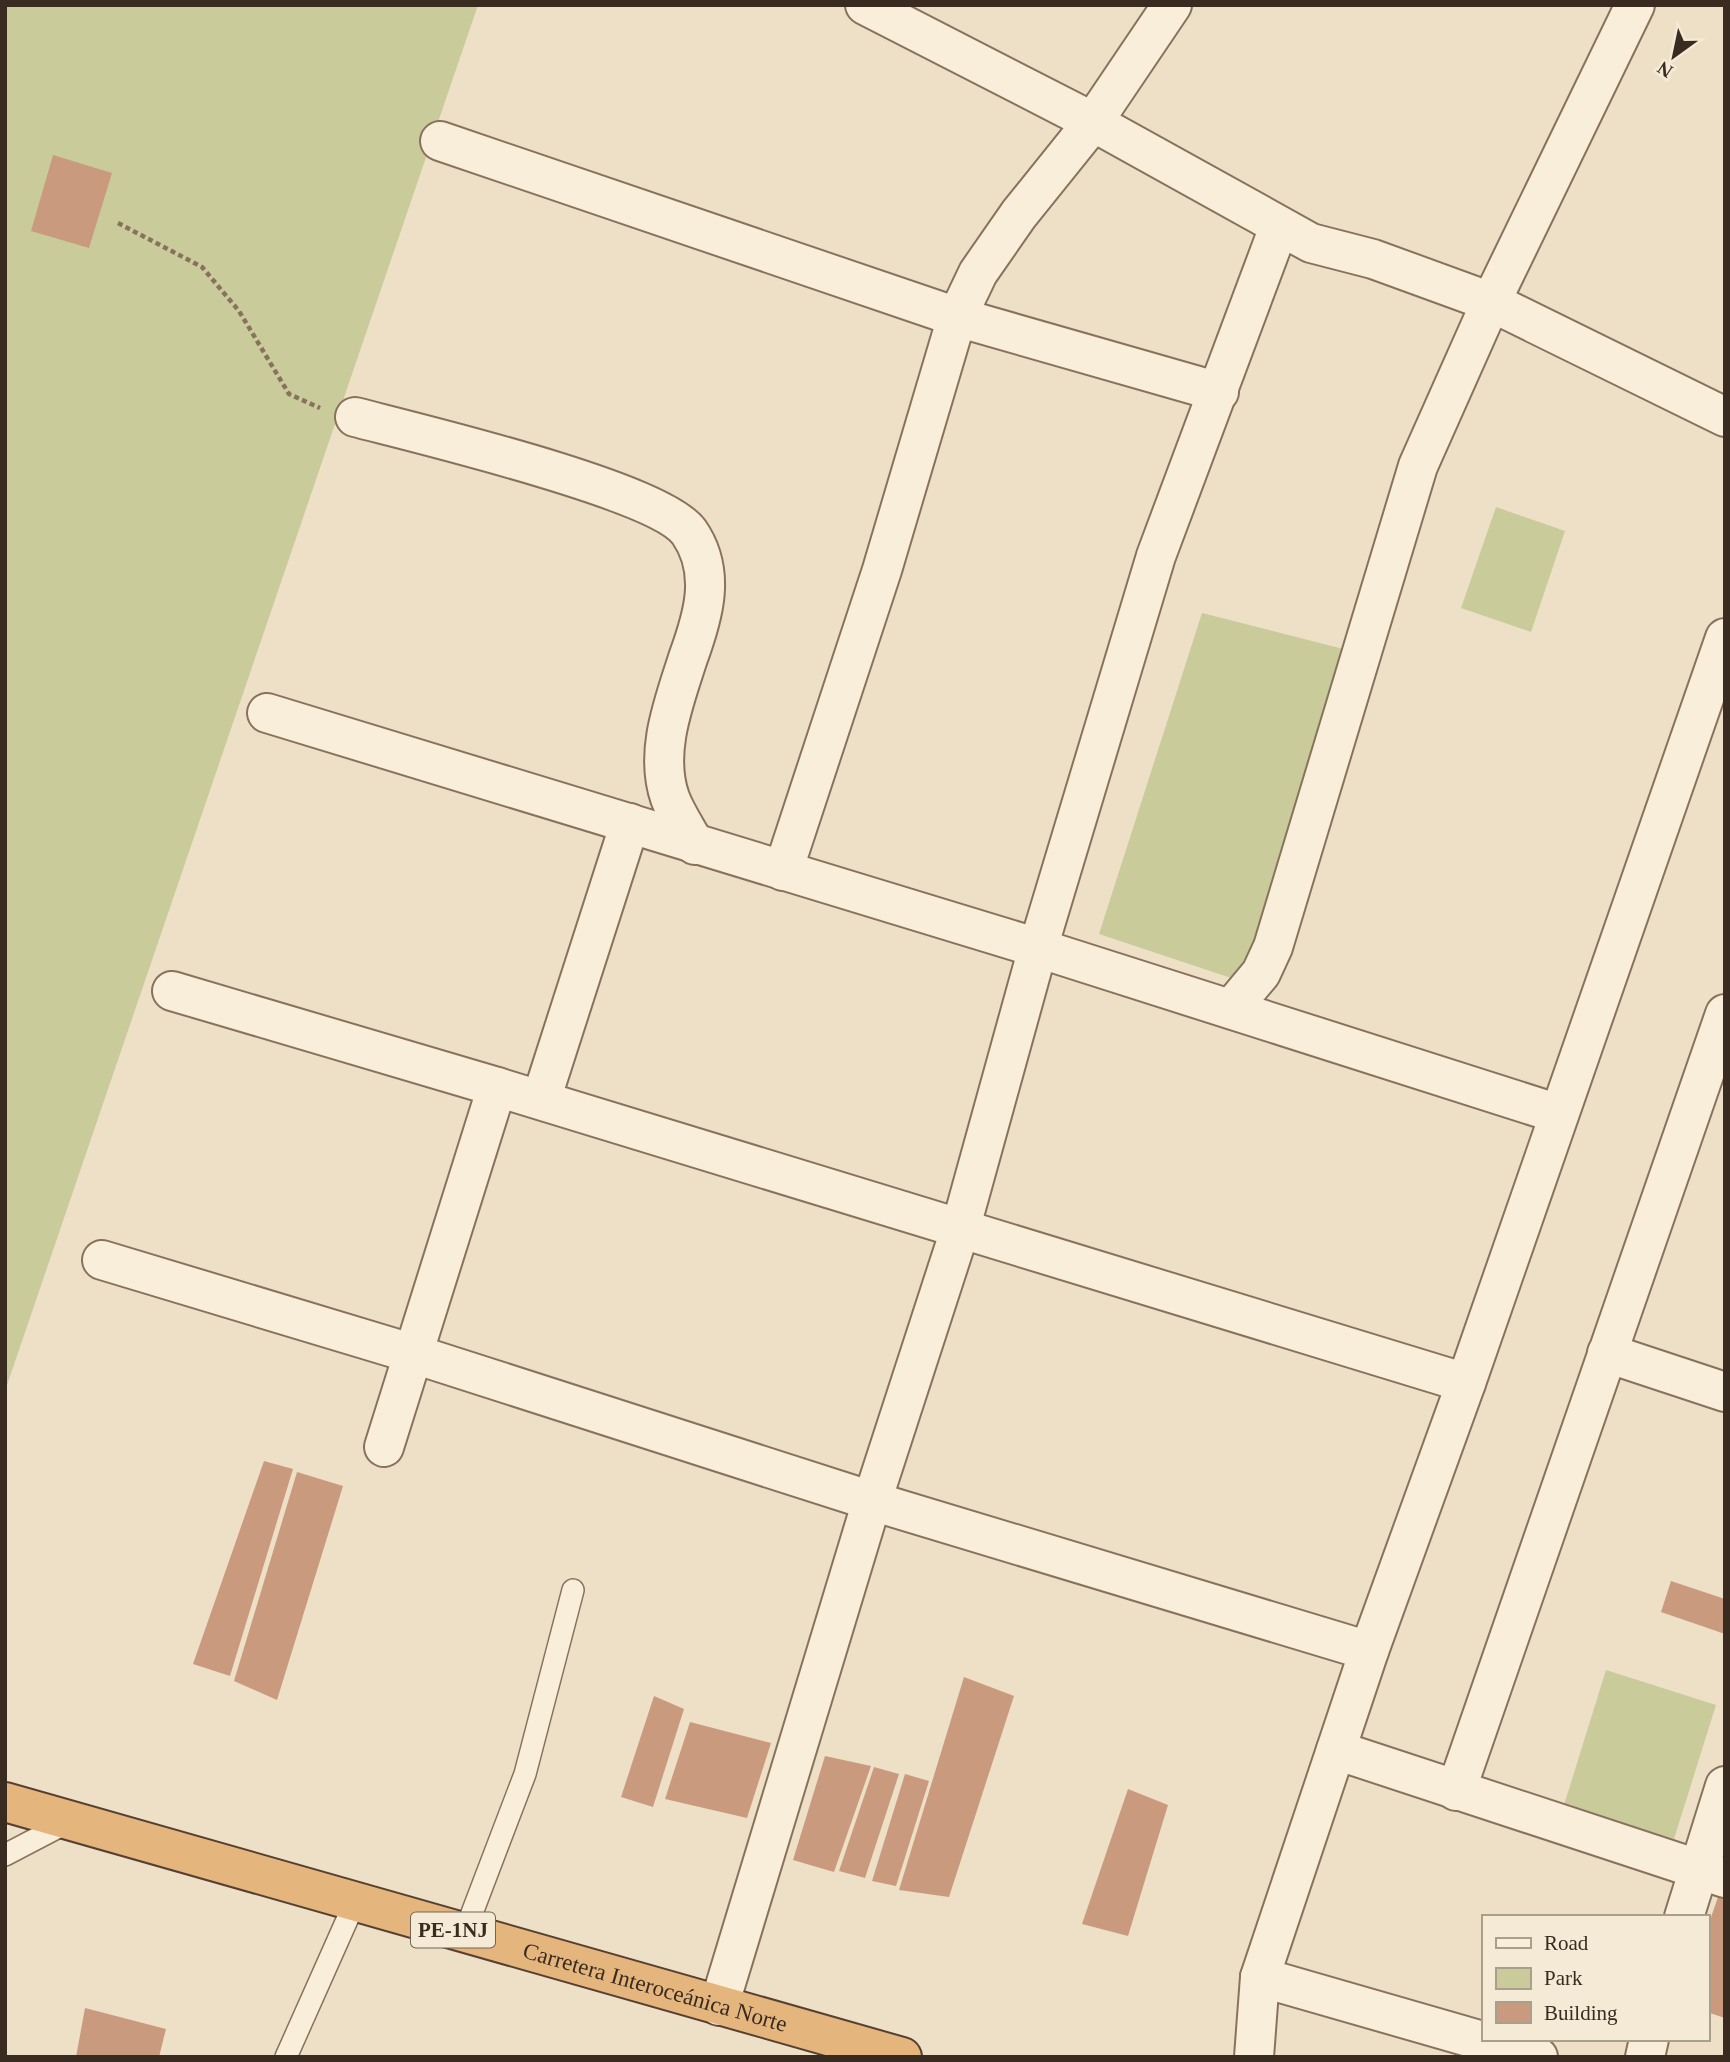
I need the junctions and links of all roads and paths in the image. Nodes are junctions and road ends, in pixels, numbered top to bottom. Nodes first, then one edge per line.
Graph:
1 (865, 5) edge
2 (1172, 5) edge
3 (1635, 5) edge
4 (1093, 122) junction
5 (440, 141) dead end
6 (118, 223) dead end
7 (1279, 227) junction
8 (1492, 302) junction
9 (957, 317) junction
10 (1219, 392) junction
11 (355, 417) joint
12 (1725, 417) edge
13 (1725, 638) edge
14 (267, 713) dead end
15 (630, 823) junction
16 (695, 845) junction
17 (783, 871) junction
18 (1038, 948) junction
19 (172, 991) dead end
20 (1231, 1009) junction
21 (1725, 1014) edge
22 (497, 1087) junction
23 (541, 1100) junction
24 (1559, 1114) junction
25 (960, 1230) junction
26 (102, 1260) dead end
27 (1607, 1353) junction
28 (414, 1354) junction
29 (1466, 1383) junction
30 (1725, 1392) edge
31 (384, 1447) dead end
32 (872, 1501) junction
33 (573, 1590) dead end
34 (1368, 1651) junction
35 (1336, 1749) junction
36 (1725, 1786) edge
37 (1456, 1791) junction
38 (5, 1802) edge
39 (70, 1821) junction
40 (5, 1855) edge
41 (1711, 1874) edge
42 (355, 1902) junction
43 (1685, 1915) edge
44 (464, 1934) junction
45 (1260, 1977) junction
46 (719, 2006) junction
47 (1482, 2041) edge
48 (1482, 2041) edge
49 (286, 2057) edge
50 (900, 2057) edge
51 (1254, 2057) edge
52 (1538, 2057) edge

1 - 4 street
2 - 4 street
3 - 8 street
4 - 7 street
4 - 9 street
5 - 9 street
6 - 11 path
7 - 8 street
7 - 10 street
8 - 12 street
8 - 20 street
9 - 10 street
9 - 17 street
10 - 18 street
11 - 16 street
13 - 24 street
14 - 15 street
15 - 16 street
15 - 23 street
16 - 17 street
17 - 18 street
18 - 20 street
18 - 25 street
19 - 22 street
20 - 24 street
21 - 27 street
22 - 23 street
22 - 28 street
23 - 25 street
24 - 29 street
25 - 29 street
25 - 32 street
26 - 28 street
27 - 30 street
27 - 37 street
28 - 31 street
28 - 32 street
29 - 34 street
32 - 34 street
32 - 46 street
33 - 44 lane
34 - 35 street
35 - 37 street
35 - 45 street
36 - 41 street
37 - 41 street
38 - 39 highway, Carretera Interoceánica Norte / PE-1NJ
39 - 40 lane
39 - 42 highway, Carretera Interoceánica Norte / PE-1NJ
41 - 43 street
42 - 44 highway, Carretera Interoceánica Norte / PE-1NJ
42 - 49 lane
44 - 46 highway, Carretera Interoceánica Norte / PE-1NJ
45 - 48 street
45 - 51 street
46 - 50 highway, Carretera Interoceánica Norte / PE-1NJ
47 - 52 street

